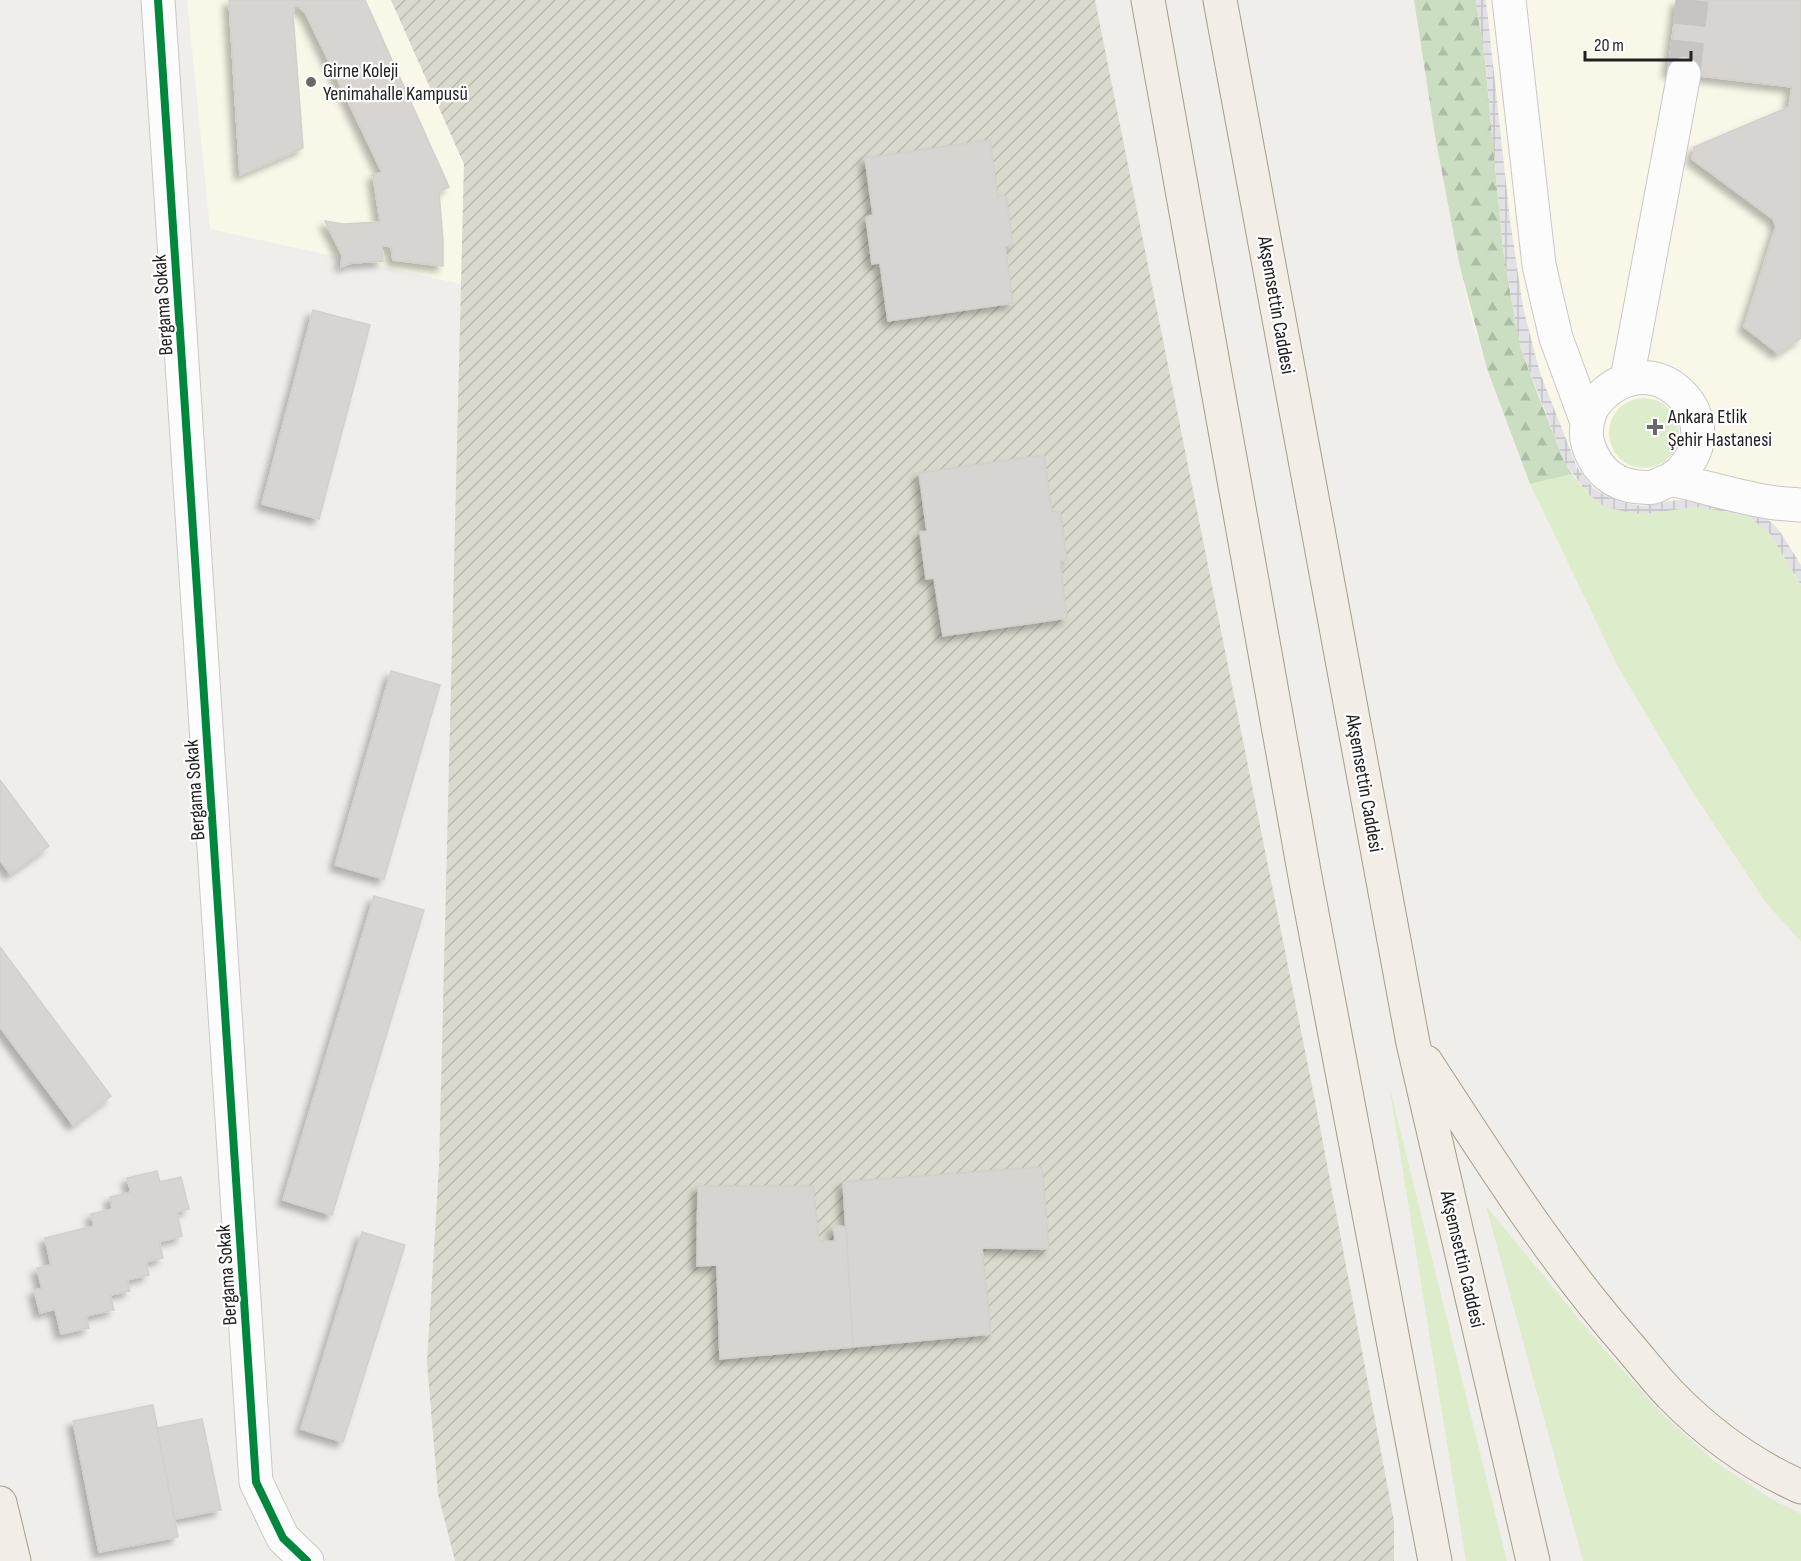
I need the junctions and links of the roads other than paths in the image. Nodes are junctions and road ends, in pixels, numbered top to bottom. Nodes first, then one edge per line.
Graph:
1 (158, 0) edge
2 (1148, 0) edge
3 (1221, 0) edge
4 (1509, 0) edge
5 (1684, 74) tunnel mouth
6 (1627, 379) junction
7 (1587, 422) junction
8 (1670, 480) junction
9 (1801, 505) edge
10 (1413, 1043) junction
11 (1801, 1487) edge
12 (0, 1503) edge
13 (14, 1561) edge
14 (307, 1561) edge
15 (1435, 1561) edge
16 (1533, 1561) edge

1 - 14 street, Bergama Sokak
2 - 15 main road
3 - 10 main road, Akşemsettin Caddesi
4 - 7 street
5 - 6 street
6 - 7 street
6 - 8 street
7 - 8 street
8 - 9 street
10 - 11 main road
10 - 16 main road, Akşemsettin Caddesi
12 - 13 main road

